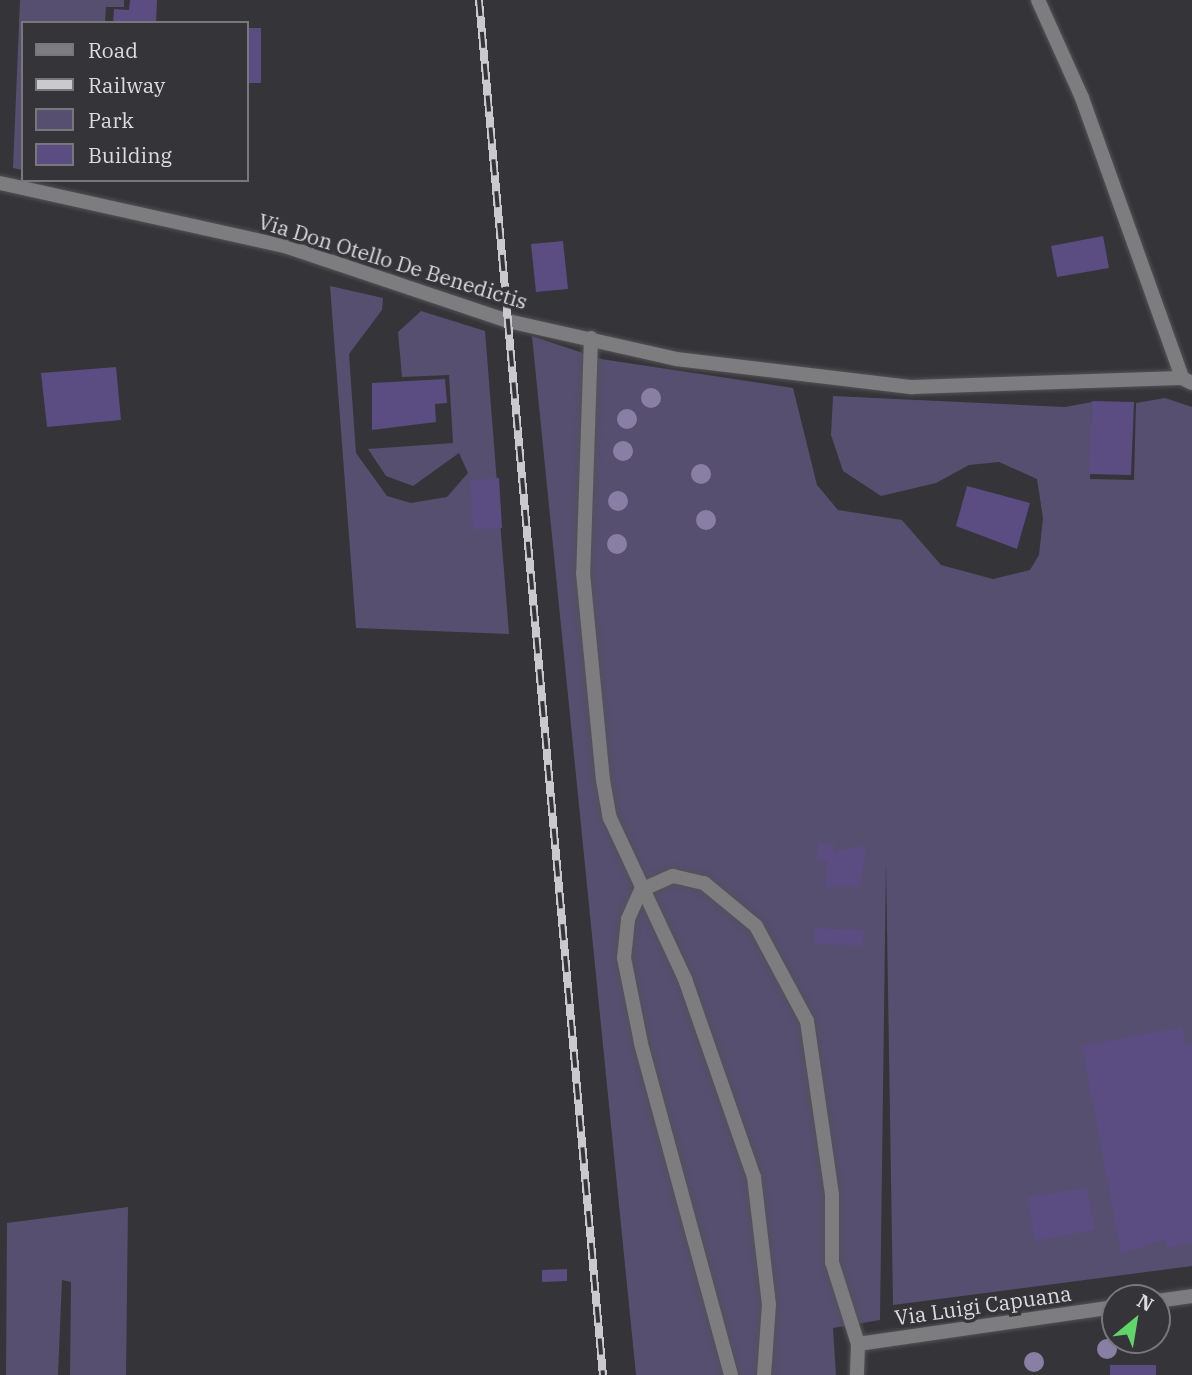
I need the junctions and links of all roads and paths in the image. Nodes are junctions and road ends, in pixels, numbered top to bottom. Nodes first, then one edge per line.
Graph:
1 (1038, 0) edge
2 (0, 183) edge
3 (592, 338) junction
4 (1187, 380) edge
5 (641, 890) junction
6 (1192, 1296) edge
7 (1171, 1299) edge
8 (1101, 1309) edge
9 (858, 1344) junction
10 (731, 1375) edge
11 (764, 1375) edge
12 (857, 1375) edge

1 - 4 street
2 - 3 street, Via Don Otello De Benedictis
3 - 4 street, Via Don Otello De Benedictis
3 - 5 street
5 - 9 street
5 - 10 street
5 - 11 street
6 - 7 street
8 - 9 street, Via Luigi Capuana
9 - 12 street

